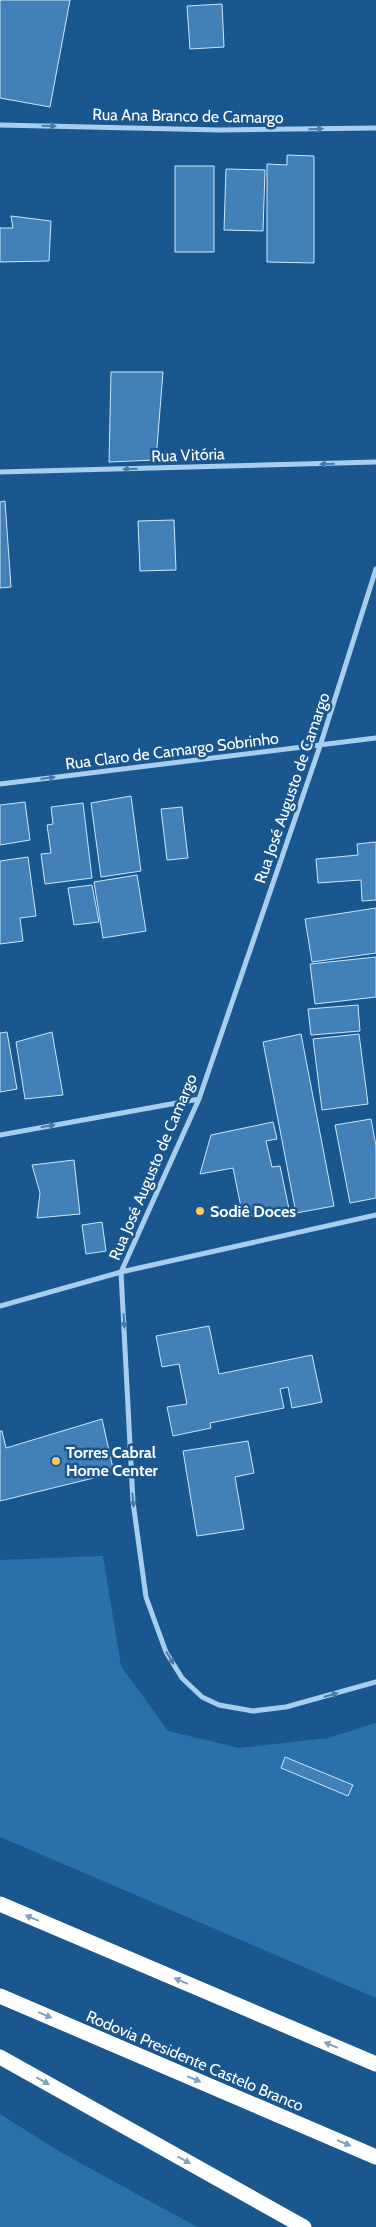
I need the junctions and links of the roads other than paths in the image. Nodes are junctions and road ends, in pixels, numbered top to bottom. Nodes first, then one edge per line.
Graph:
1 (0, 125) edge
2 (376, 128) edge
3 (376, 462) edge
4 (0, 472) edge
5 (376, 569) edge
6 (376, 738) edge
7 (320, 746) junction
8 (0, 784) edge
9 (199, 1099) junction
10 (0, 1135) edge
11 (376, 1215) edge
12 (121, 1272) junction
13 (0, 1306) edge
14 (376, 1682) edge
15 (0, 1904) edge
16 (0, 1996) edge
17 (0, 2057) edge
18 (376, 2064) edge
19 (376, 2157) edge
20 (304, 2227) edge

1 -> 2 street, Rua Ana Branco de Camargo
3 -> 4 street, Rua Vitória
5 - 7 street, Rua José Augusto de Camargo
6 - 7 street, Rua Claro de Camargo Sobrinho
8 -> 7 street, Rua Claro de Camargo Sobrinho
7 - 9 street, Rua José Augusto de Camargo
10 -> 9 street
9 - 12 street, Rua José Augusto de Camargo
11 - 12 street
12 - 13 street
12 -> 14 street, Rua José Augusto de Camargo
18 -> 15 highway
16 -> 19 highway, Rodovia Presidente Castelo Branco
17 -> 20 highway

